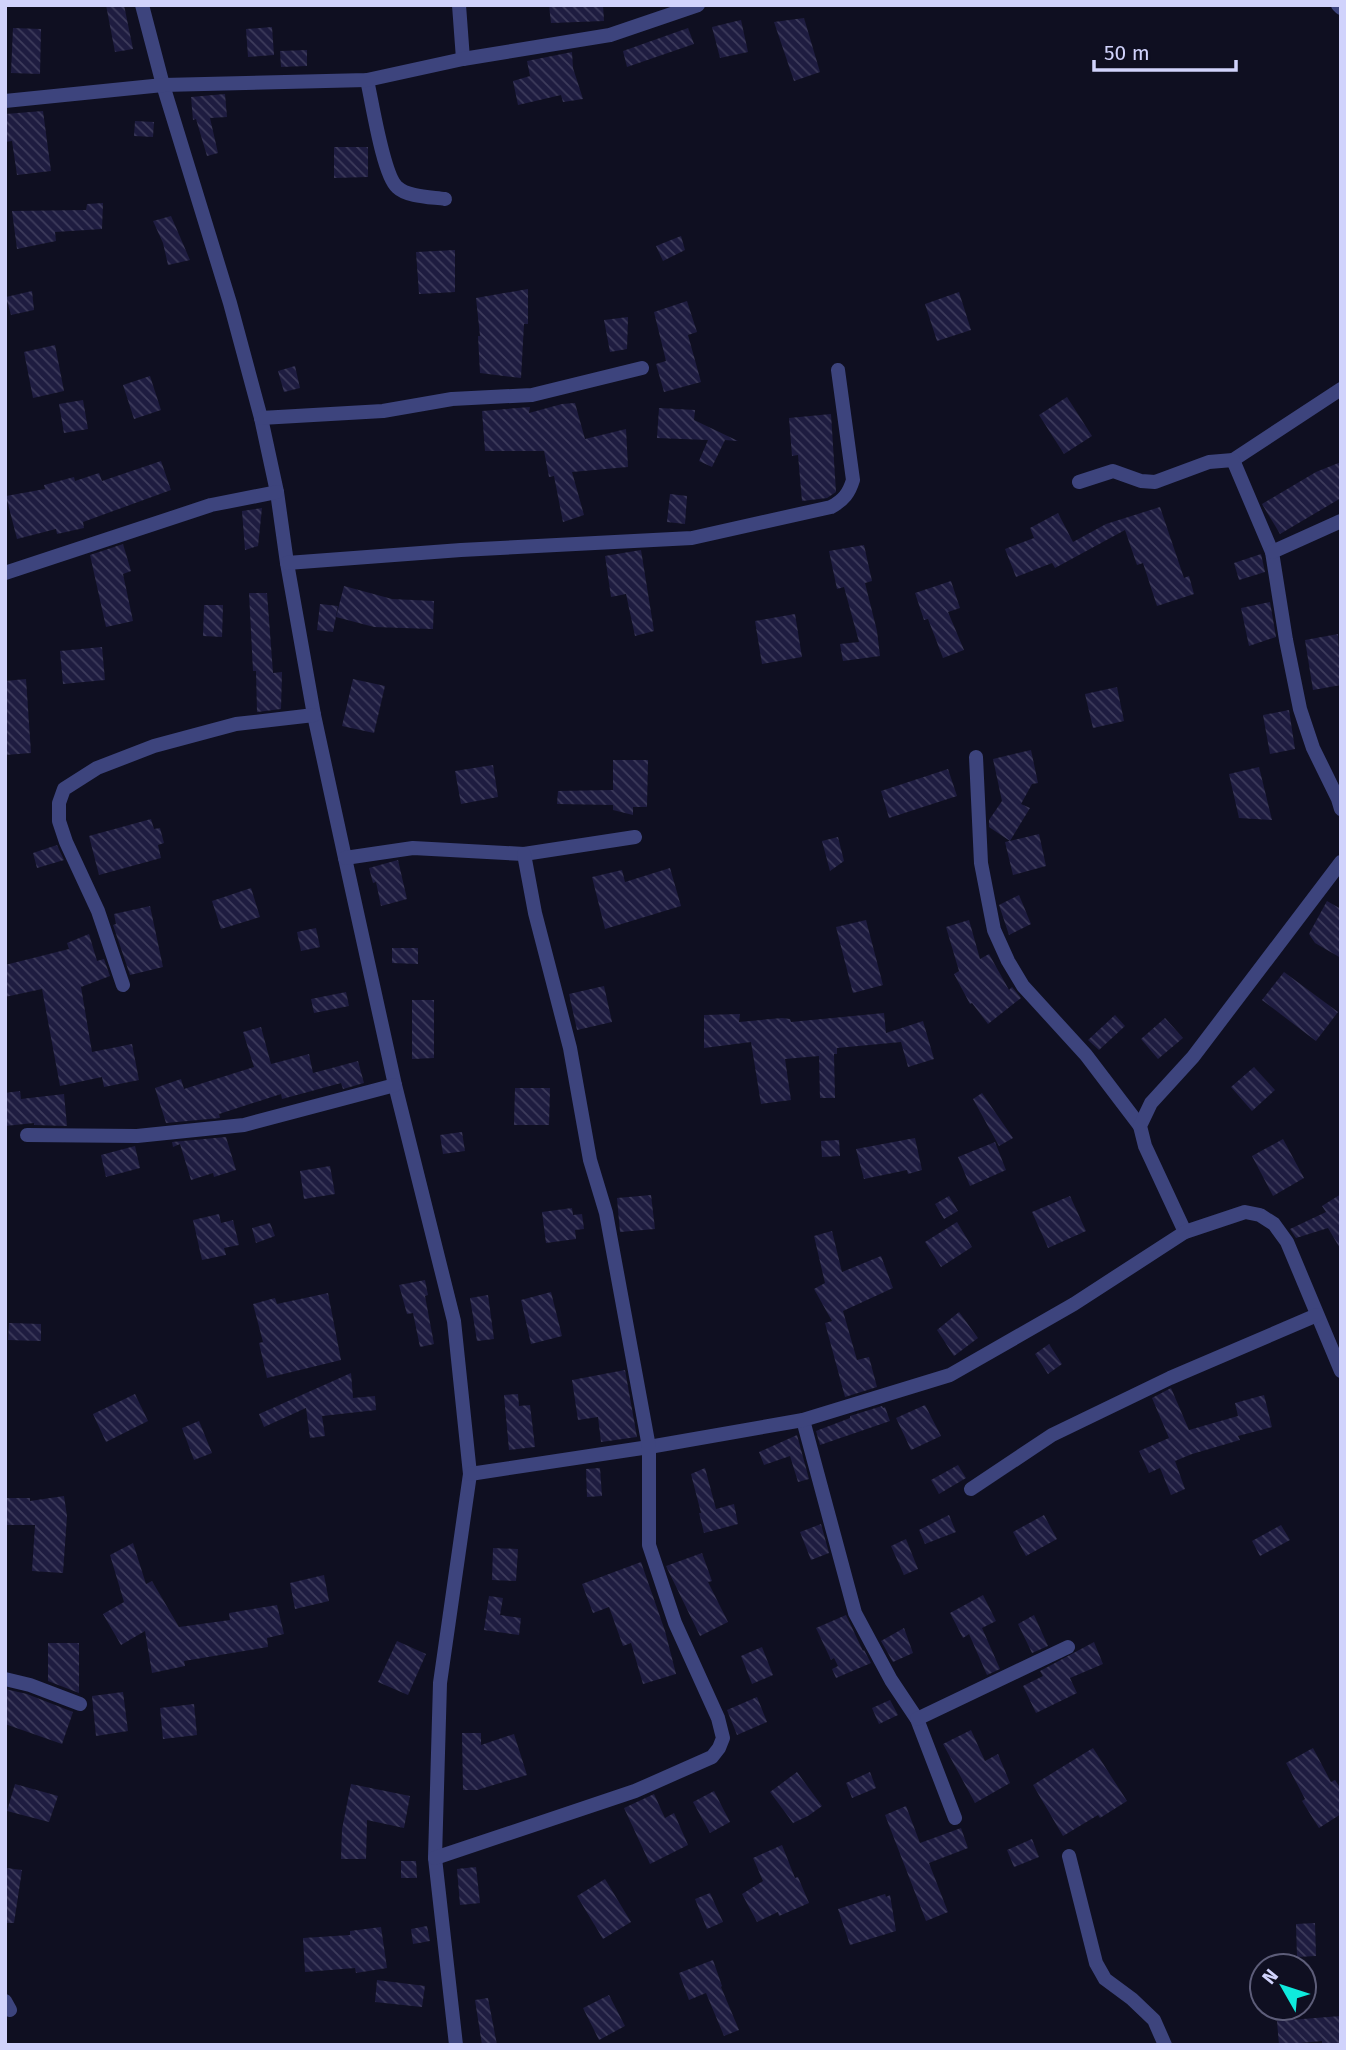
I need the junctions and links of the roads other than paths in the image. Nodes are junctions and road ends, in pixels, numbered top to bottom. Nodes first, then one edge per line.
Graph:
1 (142, 5) edge
2 (459, 5) edge
3 (698, 5) edge
4 (463, 59) junction
5 (367, 80) junction
6 (163, 85) junction
7 (5, 101) edge
8 (445, 199) dead end
9 (642, 368) dead end
10 (838, 370) dead end
11 (1341, 389) edge
12 (261, 418) junction
13 (1233, 460) junction
14 (1079, 482) dead end
15 (277, 492) junction
16 (1341, 521) edge
17 (1272, 552) junction
18 (287, 563) junction
19 (5, 573) edge
20 (314, 715) junction
21 (976, 757) dead end
22 (1341, 809) edge
23 (635, 837) dead end
24 (524, 854) junction
25 (345, 859) junction
26 (1341, 862) edge
27 (123, 985) dead end
28 (395, 1085) junction
29 (1140, 1126) junction
30 (27, 1135) dead end
31 (1185, 1232) junction
32 (1317, 1315) junction
33 (1341, 1371) edge
34 (803, 1420) junction
35 (649, 1447) junction
36 (470, 1474) junction
37 (971, 1489) dead end
38 (1068, 1647) dead end
39 (5, 1679) edge
40 (80, 1704) dead end
41 (917, 1719) junction
42 (955, 1818) dead end
43 (1069, 1856) dead end
44 (435, 1858) junction
45 (456, 2045) edge
46 (1165, 2045) edge

1 - 6 street
2 - 4 street
3 - 4 street
4 - 5 street
5 - 6 street
5 - 8 street
6 - 7 street
6 - 12 street
9 - 12 street
10 - 18 street
11 - 13 street
12 - 15 street
13 - 14 street
13 - 17 street
15 - 18 street
15 - 19 street
16 - 17 street
17 - 22 street
18 - 20 street
20 - 25 street
20 - 27 street
21 - 29 street
23 - 24 street
24 - 25 street
24 - 35 street
25 - 28 street
26 - 29 street
28 - 30 street
28 - 36 street
29 - 31 street
31 - 32 street
31 - 34 street
32 - 33 street
32 - 37 street
34 - 35 street
34 - 41 street
35 - 36 street
35 - 44 street
36 - 44 street
38 - 41 street
39 - 40 street
41 - 42 street
43 - 46 street
44 - 45 street

